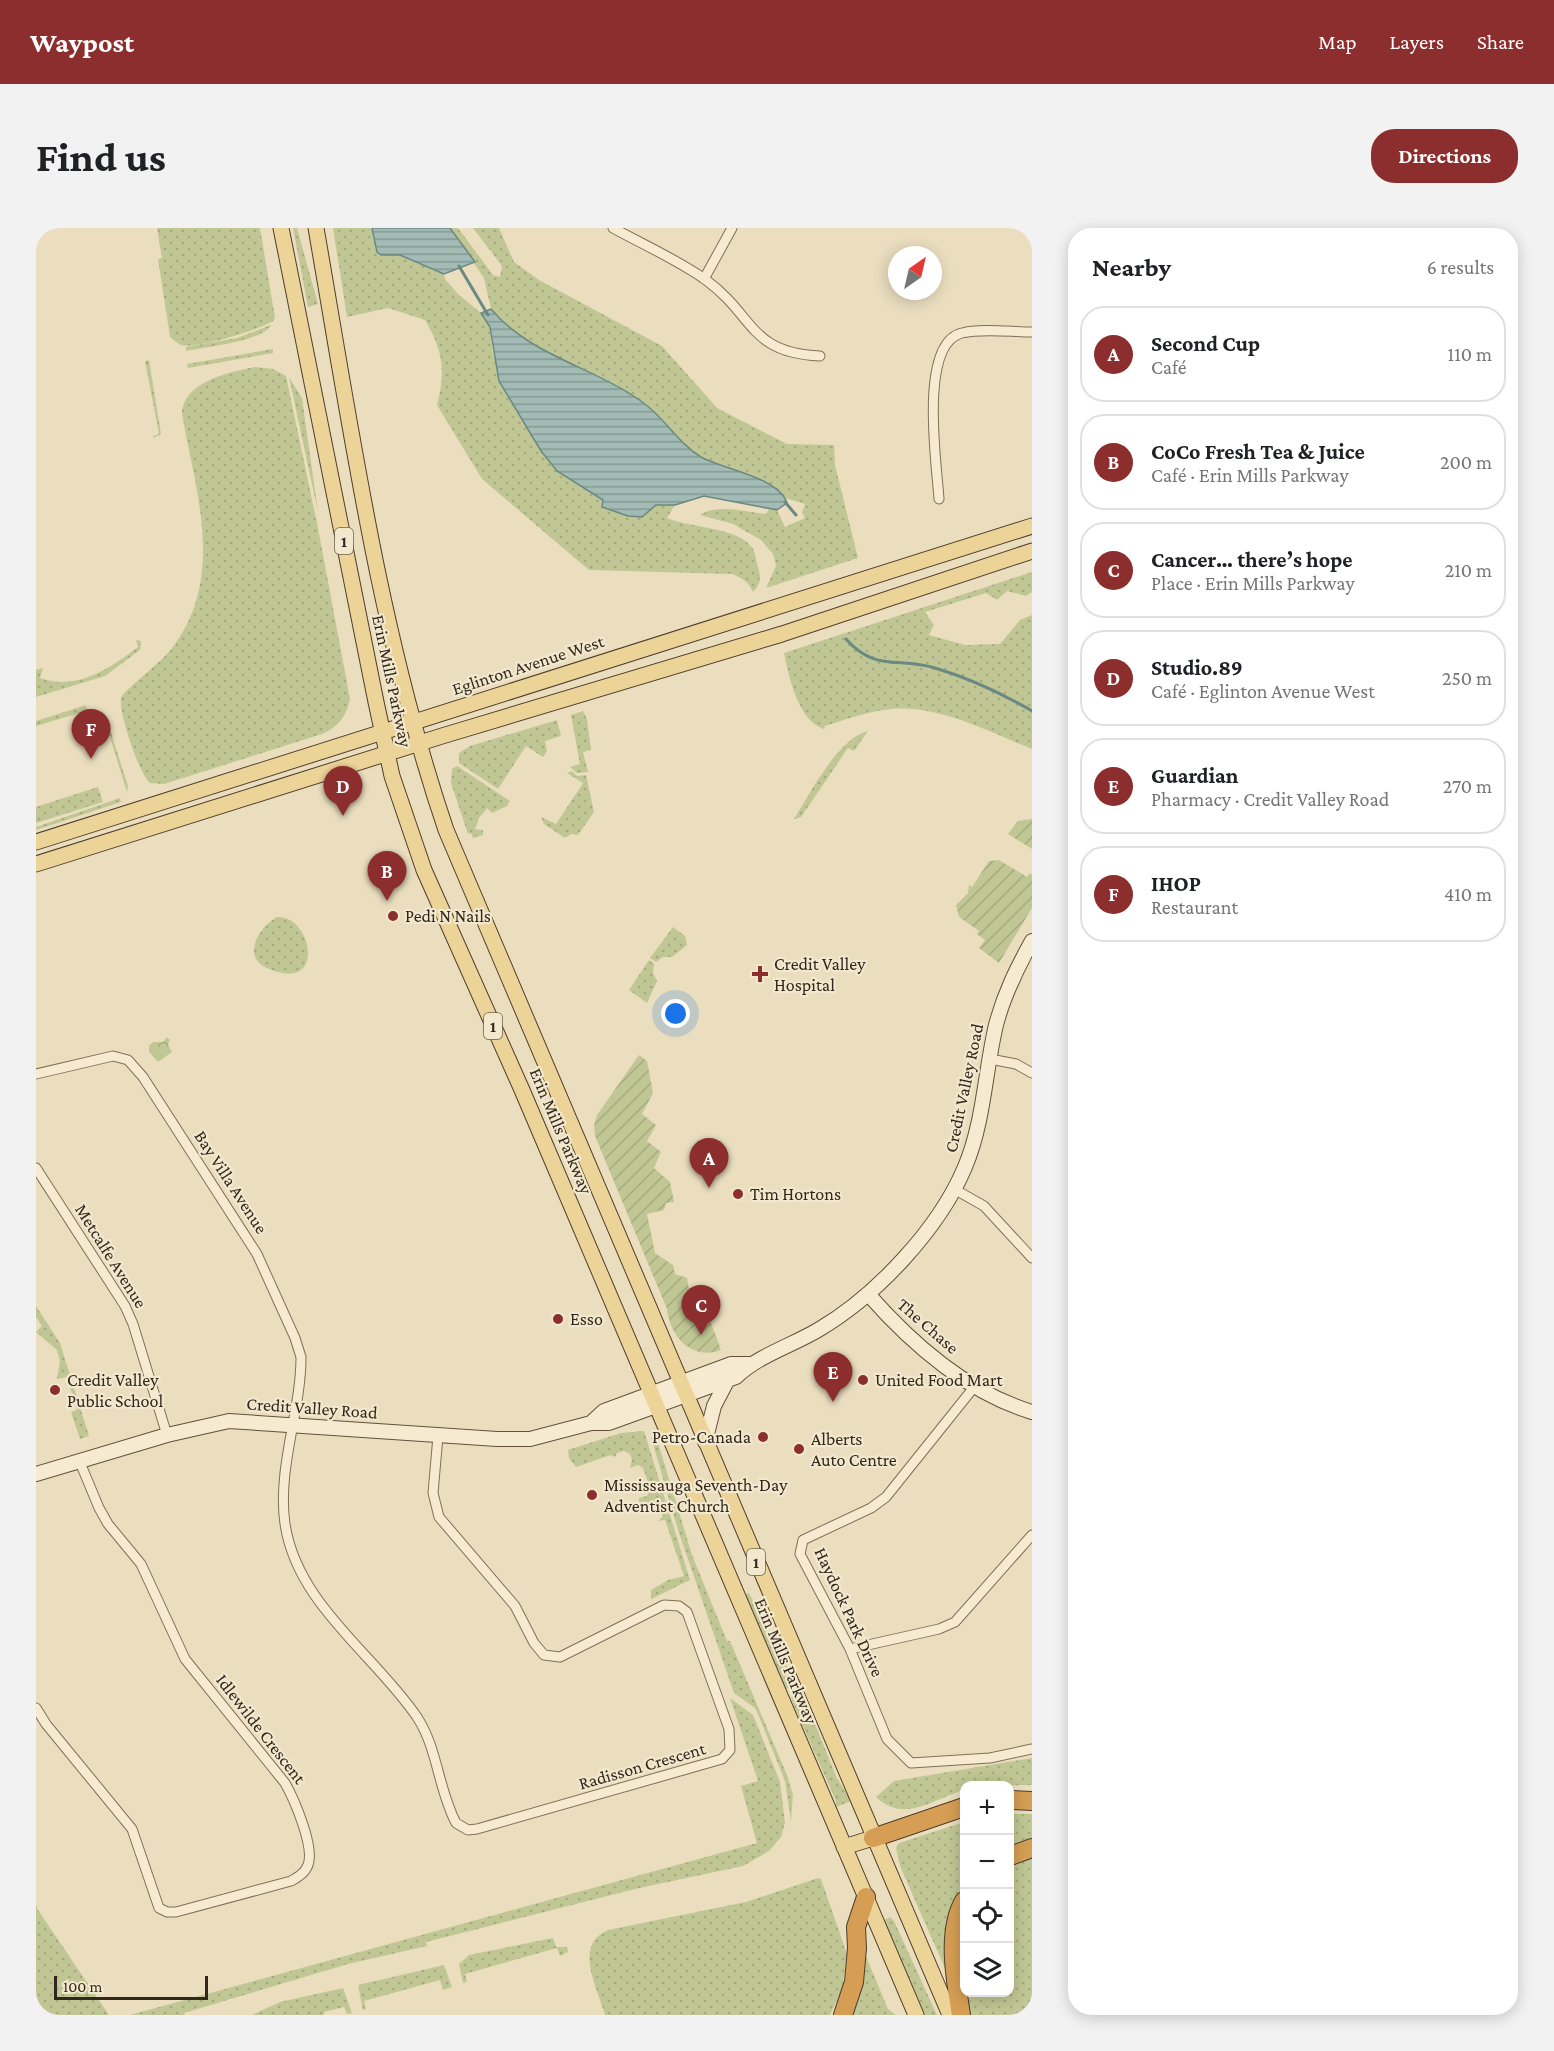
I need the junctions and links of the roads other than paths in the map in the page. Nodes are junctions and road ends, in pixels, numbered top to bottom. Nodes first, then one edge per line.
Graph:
1 (281, 228) edge
2 (316, 228) edge
3 (613, 228) edge
4 (732, 228) edge
5 (704, 279) junction
6 (1032, 332) edge
7 (820, 356) dead end
8 (939, 499) dead end
9 (1032, 526) edge
10 (1032, 550) edge
11 (414, 722) junction
12 (383, 732) junction
13 (419, 744) junction
14 (387, 754) junction
15 (36, 842) edge
16 (36, 864) edge
17 (1032, 941) edge
18 (990, 1059) junction
19 (1032, 1073) edge
20 (36, 1074) edge
21 (36, 1168) edge
22 (954, 1189) junction
23 (1032, 1258) edge
24 (868, 1294) junction
25 (751, 1364) junction
26 (727, 1381) junction
27 (975, 1386) junction
28 (683, 1389) junction
29 (654, 1400) junction
30 (1032, 1412) edge
31 (293, 1423) junction
32 (167, 1435) junction
33 (438, 1436) junction
34 (705, 1442) junction
35 (80, 1460) junction
36 (36, 1474) edge
37 (1032, 1535) edge
38 (850, 1649) junction
39 (36, 1708) edge
40 (1032, 1749) edge
41 (1014, 1800) edge
42 (1032, 1801) edge
43 (960, 1808) edge
44 (873, 1838) junction
45 (844, 1847) junction
46 (1032, 1848) edge
47 (1014, 1855) edge
48 (866, 1898) junction
49 (960, 1913) edge
50 (843, 2015) edge
51 (916, 2015) edge
52 (951, 2015) edge
53 (961, 2015) edge

1 - 12 main road, Erin Mills Parkway / 1
2 - 11 main road, Erin Mills Parkway / 1
3 - 5 street
4 - 5 street
5 - 7 street
6 - 8 street
9 - 11 main road, Eglinton Avenue West
10 - 13 main road
11 - 12 main road, Eglinton Avenue West
11 - 13 main road, Erin Mills Parkway / 1
12 - 14 main road, Erin Mills Parkway / 1
12 - 15 main road, Eglinton Avenue West
13 - 14 main road
13 - 28 main road, Erin Mills Parkway / 1
14 - 16 main road
14 - 29 main road, Erin Mills Parkway / 1
17 - 18 street, Credit Valley Road
18 - 19 street
18 - 22 street, Credit Valley Road
20 - 31 street, Bay Villa Avenue
21 - 32 street, Metcalfe Avenue
22 - 23 street
22 - 24 street, Credit Valley Road
24 - 25 street, Credit Valley Road
24 - 27 street, The Chase
25 - 26 street, Credit Valley Road
25 - 28 street, Credit Valley Road
26 - 28 street, Credit Valley Road
26 - 34 street
27 - 30 street, The Chase
27 - 38 street, Haydock Park Drive
28 - 29 street, Credit Valley Road
28 - 34 main road, Erin Mills Parkway / 1
29 - 33 street, Credit Valley Road
29 - 45 main road, Erin Mills Parkway / 1
31 - 32 street, Credit Valley Road
31 - 33 street, Credit Valley Road
31 - 33 street, Radisson Crescent
32 - 35 street, Credit Valley Road
34 - 44 main road, Erin Mills Parkway / 1
35 - 36 street, Credit Valley Road
35 - 39 street, Idlewilde Crescent
37 - 38 street
38 - 40 street, Haydock Park Drive
41 - 42 highway
43 - 44 highway
44 - 45 main road
44 - 52 main road, Erin Mills Parkway / 1
45 - 48 main road, Erin Mills Parkway / 1
46 - 47 highway
48 - 50 highway
48 - 51 main road, Erin Mills Parkway / 1
49 - 53 highway

